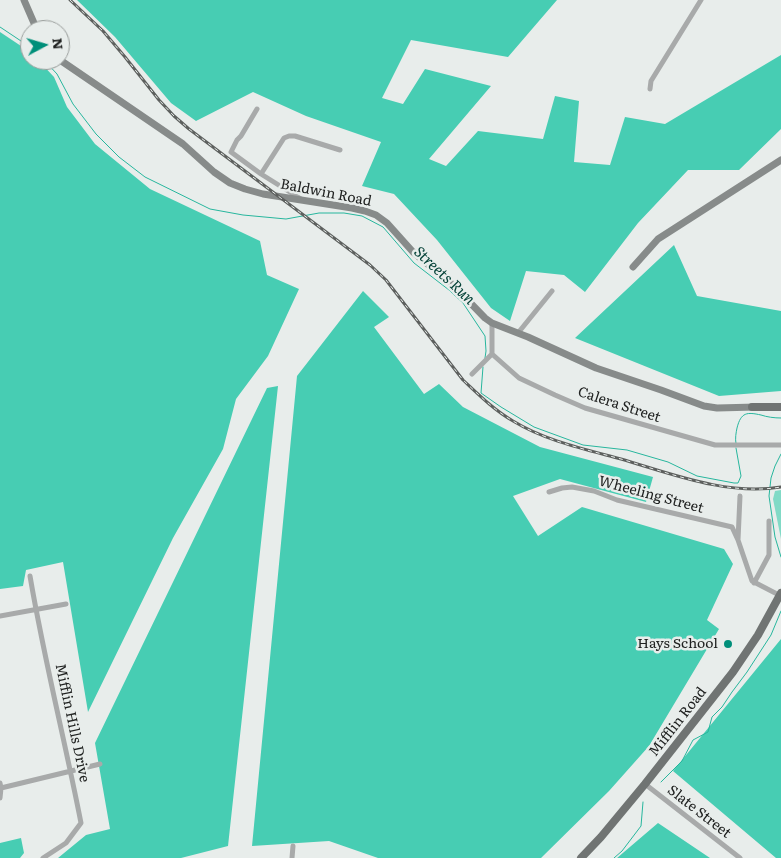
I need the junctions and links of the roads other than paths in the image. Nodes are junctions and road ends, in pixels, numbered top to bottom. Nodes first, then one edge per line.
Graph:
1 (24, 0) edge
2 (701, 0) edge
3 (32, 20) edge
4 (70, 67) edge
5 (650, 89) dead end
6 (257, 109) dead end
7 (340, 150) dead end
8 (781, 160) edge
9 (261, 174) junction
10 (304, 200) junction
11 (633, 267) dead end
12 (552, 291) dead end
13 (492, 324) junction
14 (518, 333) junction
15 (492, 354) junction
16 (472, 374) dead end
17 (752, 407) joint
18 (781, 408) edge
19 (781, 445) edge
20 (550, 492) dead end
21 (740, 496) dead end
22 (769, 521) dead end
23 (738, 540) junction
24 (30, 576) dead end
25 (754, 583) junction
26 (781, 595) edge
27 (66, 604) dead end
28 (35, 610) junction
29 (0, 616) edge
30 (100, 764) dead end
31 (71, 771) junction
32 (645, 784) junction
33 (1, 786) edge
34 (0, 798) edge
35 (293, 846) dead end
36 (43, 858) edge
37 (292, 858) edge
38 (582, 858) edge
39 (740, 858) edge

1 - 3 main road
2 - 5 street
4 - 10 main road, Baldwin Road
6 - 9 street
7 - 9 street
8 - 11 main road
9 - 10 street
10 - 13 main road, Baldwin Road
12 - 14 street
13 - 14 main road, Baldwin Road
13 - 15 street
14 - 17 main road, Baldwin Road
15 - 16 street
15 - 19 street, Calera Street
17 - 18 main road
20 - 23 street, Wheeling Street
21 - 23 street
22 - 25 street
23 - 25 street
24 - 28 street, Mifflin Hills Drive
25 - 26 street
26 - 32 main road, Mifflin Road
27 - 28 street
28 - 29 street
28 - 31 street, Mifflin Hills Drive
30 - 31 street
31 - 33 street
31 - 36 street, Mifflin Hills Drive
32 - 38 main road, Mifflin Road
32 - 39 street, Slate Street
33 - 34 street
35 - 37 street

